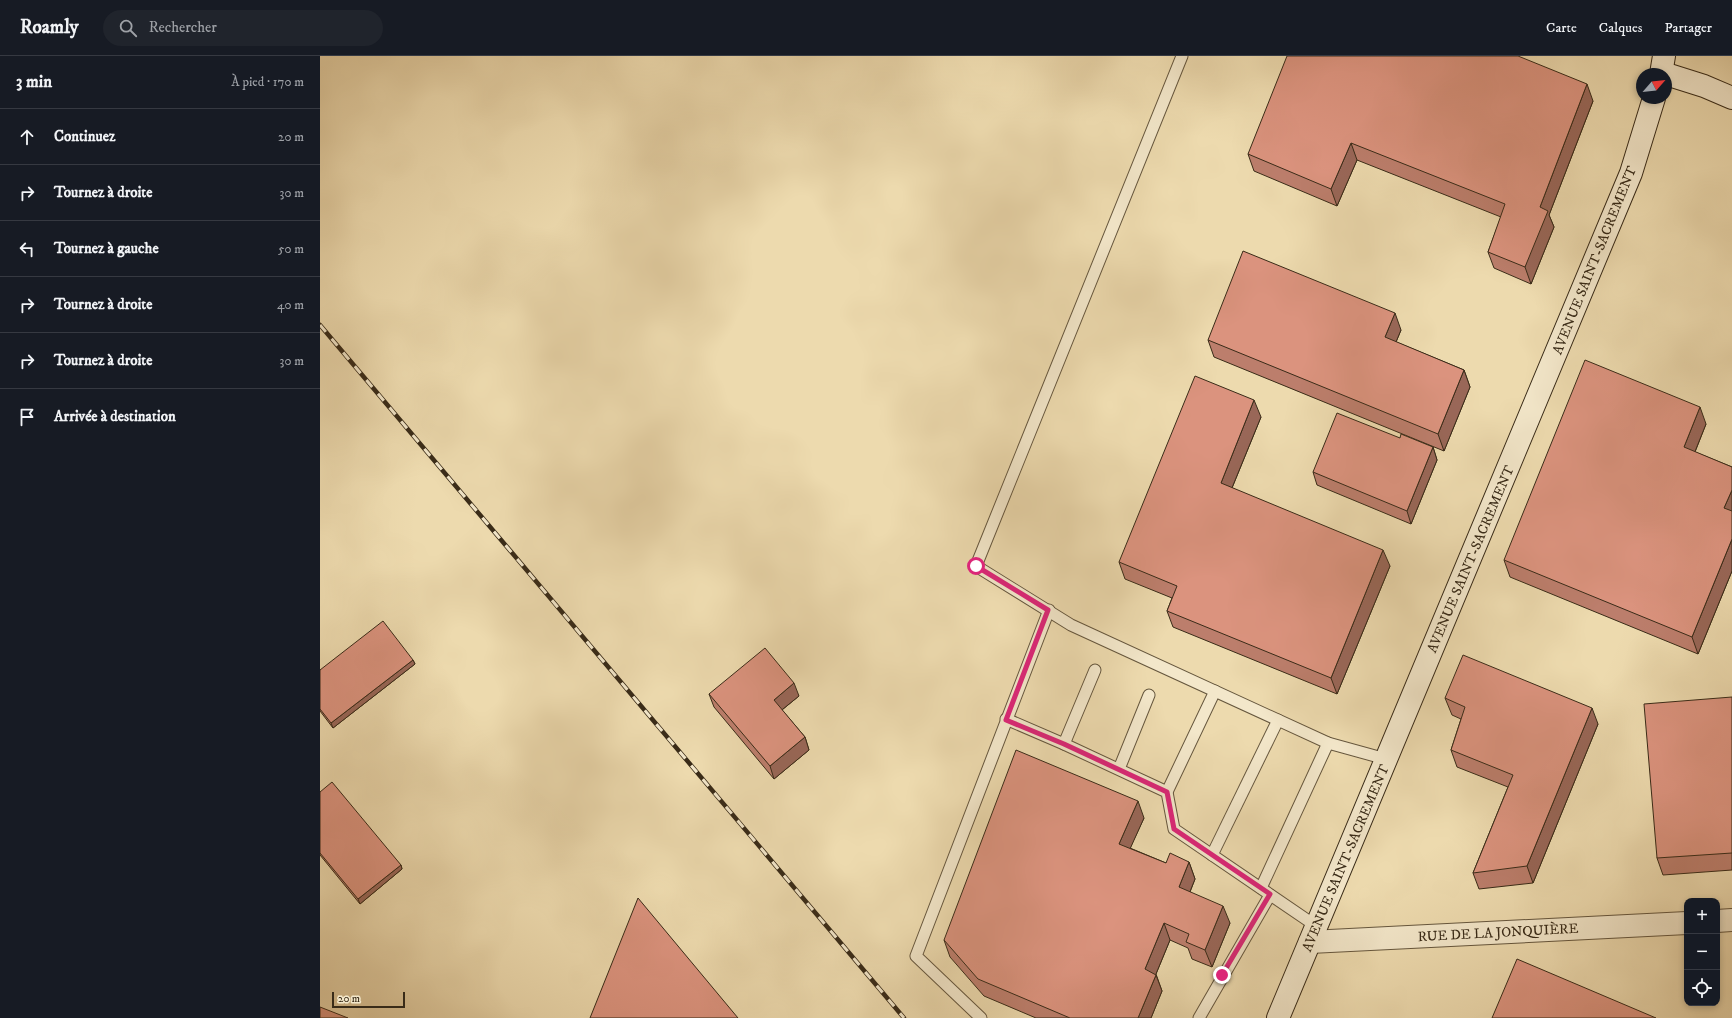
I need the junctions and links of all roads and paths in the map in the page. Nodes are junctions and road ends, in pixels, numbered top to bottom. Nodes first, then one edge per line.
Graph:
1 (1182, 56) edge
2 (1672, 73) edge
3 (1732, 98) edge
4 (1652, 104) edge
5 (1048, 610) junction
6 (1095, 670) dead end
7 (1215, 691) junction
8 (1149, 695) dead end
9 (1006, 720) junction
10 (1278, 720) junction
11 (1328, 743) junction
12 (1064, 744) junction
13 (1386, 760) junction
14 (1118, 769) junction
15 (1167, 792) junction
16 (1212, 855) junction
17 (1265, 892) junction
18 (1732, 920) edge
19 (1720, 921) edge
20 (1684, 923) edge
21 (1313, 934) junction
22 (981, 1018) edge
23 (1199, 1018) edge
24 (1278, 1018) edge

1 - 5 lane
2 - 3 main road
4 - 13 main road, AVENUE SAINT-SACREMENT
5 - 7 lane
5 - 9 lane
6 - 12 lane
7 - 10 lane
7 - 15 lane
8 - 14 lane
9 - 12 lane
9 - 22 lane
10 - 11 lane
10 - 16 lane
11 - 13 lane
11 - 17 lane
12 - 14 lane
13 - 21 main road, AVENUE SAINT-SACREMENT
14 - 15 lane
15 - 16 lane
16 - 17 lane
17 - 21 lane
17 - 23 lane
18 - 19 main road
20 - 21 main road, RUE DE LA JONQUIÈRE
21 - 24 main road, AVENUE SAINT-SACREMENT

